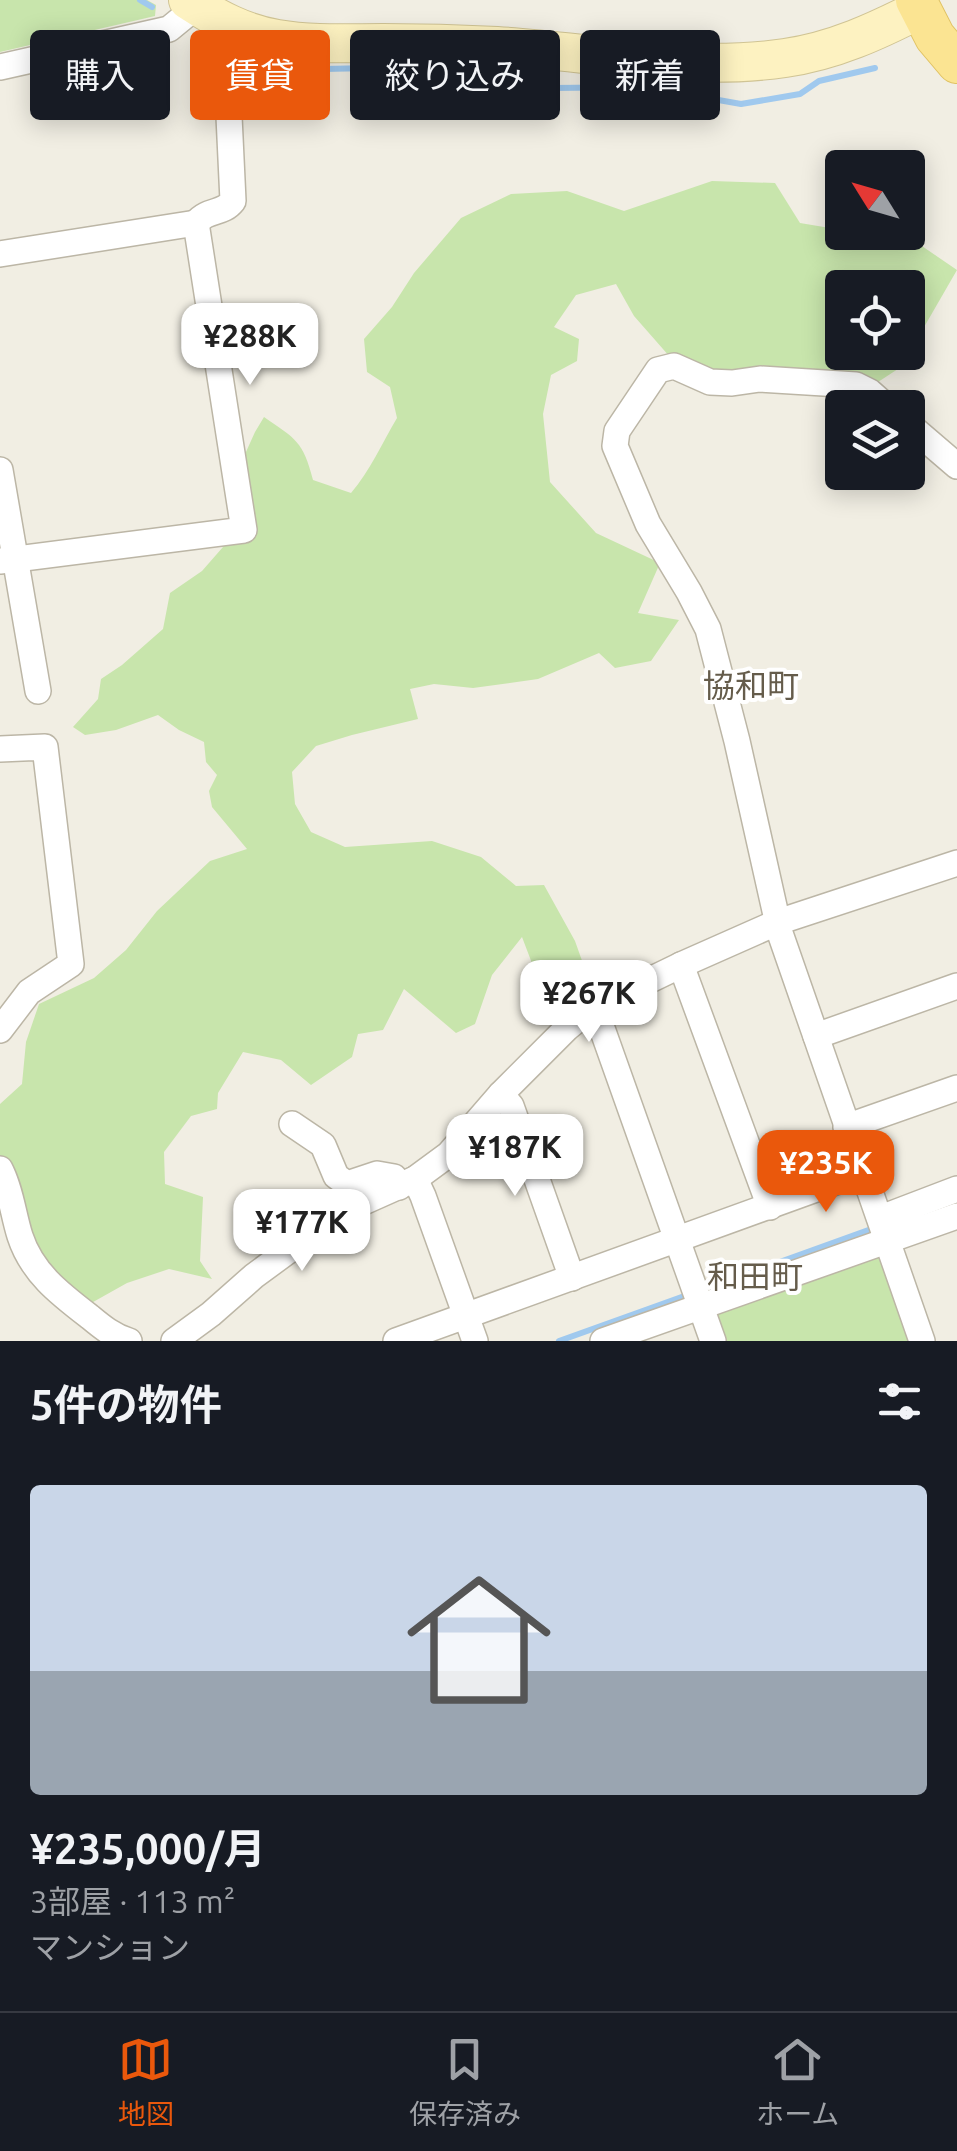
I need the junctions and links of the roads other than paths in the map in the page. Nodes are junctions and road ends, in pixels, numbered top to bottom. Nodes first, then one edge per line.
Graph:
1 (192, 3) edge
2 (918, 4) edge
3 (216, 30) edge
4 (330, 44) edge
5 (957, 62) edge
6 (0, 67) edge
7 (230, 120) edge
8 (196, 223) junction
9 (0, 254) edge
10 (866, 390) edge
11 (925, 439) edge
12 (957, 466) edge
13 (0, 470) edge
14 (8, 560) edge
15 (38, 691) dead end
16 (0, 749) edge
17 (957, 863) edge
18 (778, 922) junction
19 (681, 964) junction
20 (957, 986) edge
21 (590, 1010) junction
22 (0, 1030) edge
23 (816, 1036) junction
24 (957, 1088) edge
25 (501, 1094) junction
26 (292, 1124) dead end
27 (846, 1126) junction
28 (0, 1169) edge
29 (863, 1172) junction
30 (407, 1183) junction
31 (957, 1189) edge
32 (770, 1207) junction
33 (957, 1216) edge
34 (885, 1229) junction
35 (678, 1240) junction
36 (572, 1278) junction
37 (700, 1306) junction
38 (466, 1316) junction
39 (129, 1341) edge
40 (174, 1341) edge
41 (396, 1341) edge
42 (474, 1341) edge
43 (603, 1341) edge
44 (713, 1341) edge
45 (922, 1341) edge

1 - 3 street
1 - 6 street
2 - 4 street
2 - 5 main road
7 - 8 street
8 - 9 street
8 - 14 street
10 - 18 street
11 - 12 street
13 - 14 street
14 - 15 street
16 - 22 street
17 - 18 street
18 - 19 street
18 - 23 street
19 - 21 street
19 - 32 street
20 - 23 street
21 - 25 street
21 - 35 street
23 - 27 street
24 - 27 street
25 - 30 street
25 - 36 street
26 - 30 street
27 - 29 street
28 - 39 street
29 - 32 street
29 - 34 street
30 - 38 street
30 - 40 street
31 - 34 street
32 - 35 street
33 - 34 street
34 - 37 street
34 - 45 street
35 - 36 street
35 - 37 street
36 - 38 street
37 - 43 street
37 - 44 street
38 - 41 street
38 - 42 street

